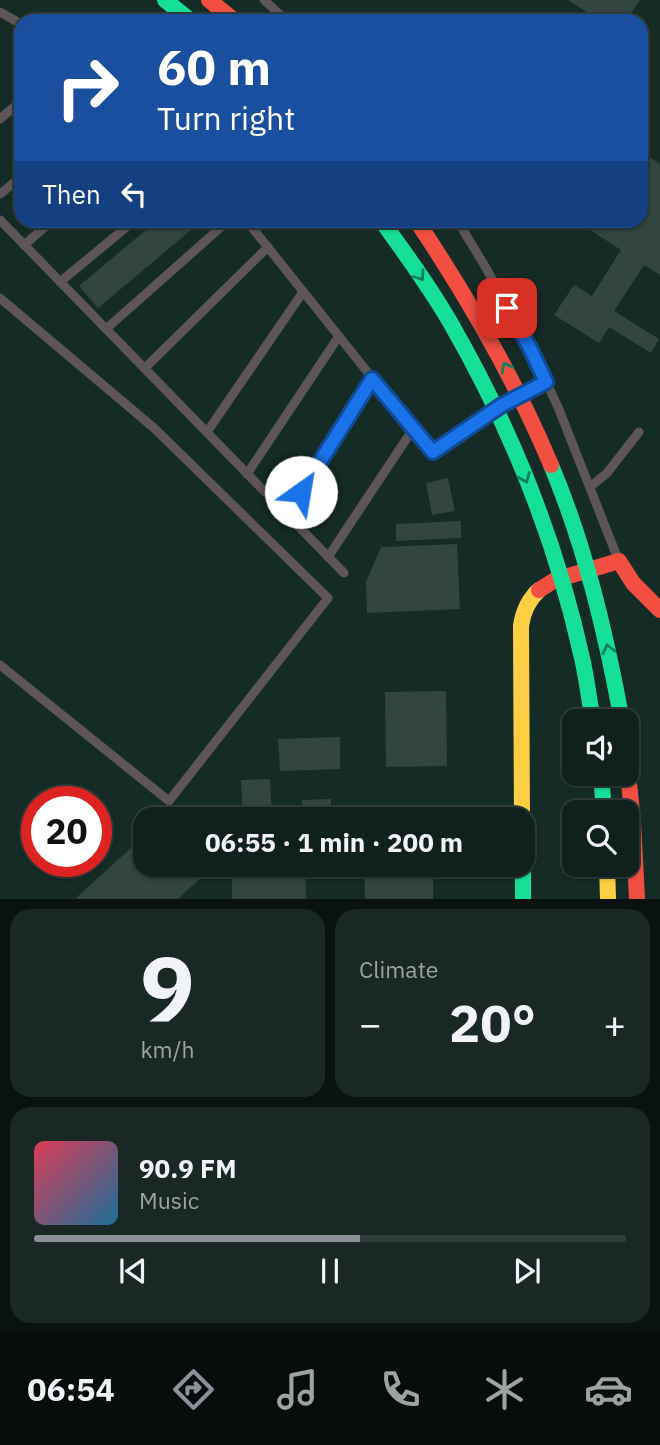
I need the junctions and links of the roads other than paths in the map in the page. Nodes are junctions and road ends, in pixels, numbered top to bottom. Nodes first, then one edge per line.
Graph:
1 (165, 0) edge
2 (209, 0) edge
3 (264, 0) edge
4 (182, 14) edge
5 (226, 14) edge
6 (279, 14) edge
7 (14, 108) edge
8 (0, 119) edge
9 (14, 183) edge
10 (0, 194) edge
11 (0, 220) edge
12 (44, 228) edge
13 (125, 228) edge
14 (220, 228) edge
15 (253, 228) edge
16 (387, 228) edge
17 (421, 228) edge
18 (462, 228) edge
19 (24, 245) junction
20 (268, 247) junction
21 (61, 282) junction
22 (303, 292) junction
23 (0, 298) edge
24 (106, 329) junction
25 (339, 336) junction
26 (145, 368) junction
27 (372, 379) junction
28 (546, 382) junction
29 (536, 386) dead end
30 (527, 391) dead end
31 (413, 429) junction
32 (207, 432) junction
33 (639, 432) dead end
34 (247, 474) junction
35 (590, 487) junction
36 (287, 515) junction
37 (328, 557) junction
38 (618, 561) junction
39 (344, 573) dead end
40 (660, 610) edge
41 (0, 665) edge
42 (591, 709) edge
43 (619, 709) edge
44 (629, 786) edge
45 (522, 807) edge
46 (523, 877) edge
47 (607, 877) edge
48 (523, 899) edge
49 (608, 899) edge
50 (637, 899) edge

1 - 4 main road
2 - 5 main road
3 - 6 lane
7 - 8 lane
9 - 10 lane
11 - 19 lane
12 - 19 lane
13 - 21 lane
14 - 24 lane
15 - 20 lane
16 -> 42 main road, bridge
43 -> 17 main road, bridge
18 - 28 lane
19 - 21 lane
20 - 22 lane
20 - 26 lane
21 - 24 lane
22 - 25 lane
22 - 32 lane
23 - 41 lane
24 - 26 lane
25 - 27 lane
25 - 34 lane
26 - 32 lane
27 - 31 lane
27 - 36 lane
28 - 29 lane
28 - 35 lane
30 - 31 lane
31 - 37 lane
32 - 34 lane
33 - 35 lane
34 - 36 lane
35 - 38 lane
36 - 37 lane
37 - 39 lane
38 - 40 main road
38 - 45 main road
44 - 50 main road
46 - 48 main road
47 - 49 main road

